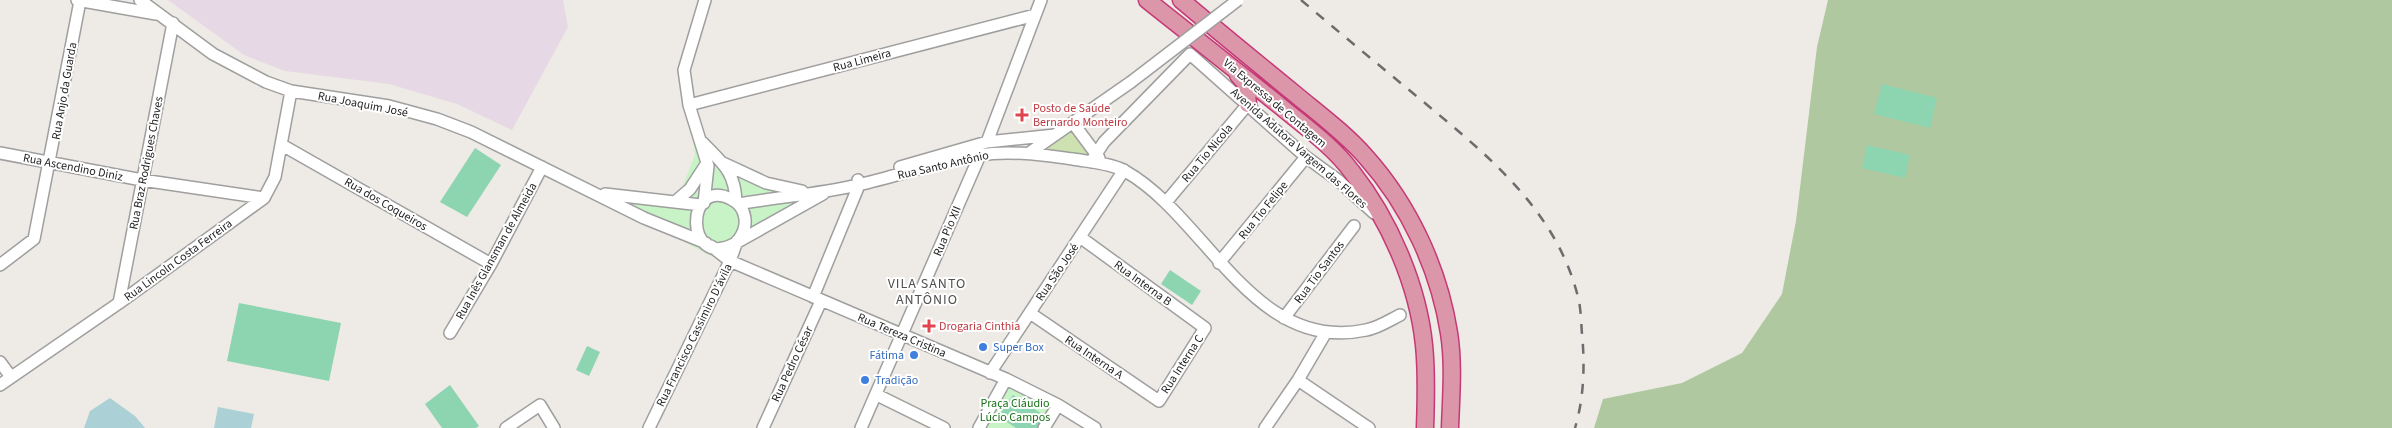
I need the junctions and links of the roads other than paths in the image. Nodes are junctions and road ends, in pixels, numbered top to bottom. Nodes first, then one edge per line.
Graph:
1 (78, 0) edge
2 (140, 0) edge
3 (705, 0) edge
4 (1041, 0) edge
5 (1146, 0) edge
6 (1181, 0) edge
7 (1238, 0) edge
8 (162, 15) junction
9 (1036, 15) junction
10 (173, 23) junction
11 (1231, 65) junction
12 (292, 91) junction
13 (1248, 104) junction
14 (689, 105) junction
15 (1073, 123) junction
16 (1055, 134) junction
17 (701, 141) junction
18 (987, 142) junction
19 (282, 145) junction
20 (0, 153) edge
21 (1029, 153) junction
22 (980, 155) junction
23 (1306, 157) junction
24 (1097, 160) junction
25 (51, 162) junction
26 (707, 163) junction
27 (723, 163) junction
28 (542, 167) junction
29 (1124, 170) junction
30 (142, 180) junction
31 (858, 182) junction
32 (809, 192) junction
33 (827, 192) junction
34 (596, 193) junction
35 (264, 198) junction
36 (675, 202) junction
37 (1167, 202) junction
38 (737, 203) junction
39 (702, 204) junction
40 (1385, 224) junction
41 (1354, 226) dead end
42 (1080, 237) junction
43 (738, 240) junction
44 (707, 244) junction
45 (730, 261) junction
46 (1220, 263) junction
47 (491, 264) junction
48 (0, 265) edge
49 (817, 299) junction
50 (119, 303) junction
51 (1030, 313) junction
52 (1400, 314) dead end
53 (1284, 318) junction
54 (1205, 328) joint
55 (450, 333) dead end
56 (902, 334) junction
57 (1325, 334) junction
58 (0, 362) edge
59 (990, 373) junction
60 (11, 377) junction
61 (1006, 379) junction
62 (1298, 380) junction
63 (0, 385) edge
64 (877, 395) junction
65 (1158, 401) joint
66 (1058, 405) junction
67 (506, 428) edge
68 (554, 428) edge
69 (649, 428) edge
70 (763, 428) edge
71 (861, 428) edge
72 (944, 428) edge
73 (979, 428) edge
74 (1044, 428) edge
75 (1094, 428) edge
76 (1265, 428) edge
77 (1369, 428) edge
78 (1425, 428) edge
79 (1450, 428) edge

1 - 8 street
1 - 25 street, Rua Anjo da Guarda
2 - 8 street, Rua Joaquim José
3 - 14 street
4 - 9 street
5 - 11 highway, Via Expressa de Contagem
6 - 79 highway, Via Expressa de Contagem
7 - 15 street, Rua Santo Antônio, bridge
8 - 10 street, Rua Joaquim José
9 - 14 street, Rua Limeira
9 - 18 street
10 - 12 street, Rua Joaquim José
10 - 30 street, Rua Braz Rodrigues Chaves
11 - 13 highway
11 - 40 highway, Via Expressa de Contagem
12 - 19 street, Rua Lincoln Costa Ferreira
12 - 28 street, Rua Joaquim José
13 - 23 street, Avenida Adutora Vargem das Flores
13 - 24 street, Avenida Adutora Vargem das Flores
13 - 37 street, Rua Tio Nicola
14 - 17 street
15 - 16 street, Rua Santo Antônio
15 - 24 street
16 - 18 street, Rua Santo Antônio
16 - 21 street, Rua Santo Antônio
17 - 26 street
17 - 27 street
18 - 31 street, Rua Santo Antônio
19 - 35 street, Rua Lincoln Costa Ferreira
19 - 47 street, Rua dos Coqueiros
20 - 25 street, Rua Ascendino Diniz
21 - 22 street, Rua Santo Antônio
21 - 24 street
22 - 31 street, Rua Santo Antônio
22 - 56 street, Rua Pio XII
23 - 40 street, Avenida Adutora Vargem das Flores
23 - 46 street, Rua Tio Felipe
24 - 29 street
25 - 30 street, Rua Ascendino Diniz
25 - 48 street, Rua Anjo da Guarda
26 - 36 street
26 - 39 street
27 - 32 street
27 - 38 street
28 - 34 street, Rua Joaquim José
28 - 47 street, Rua Inês Glansman de Almeida
29 - 37 street
29 - 42 street, Rua São José
30 - 35 street, Rua Ascendino Diniz
30 - 50 street, Rua Braz Rodrigues Chaves
31 - 33 street, Rua Santo Antônio
31 - 49 street, Rua Pedro César
32 - 33 street, Rua Santo Antônio
32 - 38 street, Rua Santo Antônio
33 - 43 street, Rua Santo Antônio
34 - 36 street, Rua Joaquim José
34 - 44 street, Rua Joaquim José
35 - 50 street, Rua Lincoln Costa Ferreira
36 - 39 street, Rua Joaquim José
37 - 46 street
38 - 39 street
38 - 43 street
39 - 44 street
40 - 78 highway, Via Expressa de Contagem
41 - 53 street, Rua Tio Santos
42 - 51 street, Rua São José
42 - 54 street, Rua Interna B
43 - 44 street
43 - 45 street, Rua Francisco Cassimiro D'ávila
44 - 45 street, Rua Tereza Cristina
45 - 49 street, Rua Tereza Cristina
45 - 69 street, Rua Francisco Cassimiro D'ávila
46 - 53 street
47 - 55 street, Rua Inês Glansman de Almeida
49 - 56 street, Rua Tereza Cristina
49 - 70 street, Rua Pedro César
50 - 60 street, Rua Lincoln Costa Ferreira
51 - 59 street, Rua São José
51 - 65 street, Rua Interna A
52 - 57 street
53 - 57 street
54 - 65 street, Rua Interna C
56 - 59 street, Rua Tereza Cristina
56 - 64 street, Rua Pio XII
57 - 62 street
58 - 60 street
59 - 61 street, Rua Tereza Cristina
60 - 63 street, Rua Lincoln Costa Ferreira
61 - 66 street, Rua Tereza Cristina
61 - 73 street
62 - 76 street
62 - 77 street
64 - 71 street, Rua Pio XII
64 - 72 street
66 - 74 street
66 - 75 street, Rua Tereza Cristina
67 - 68 street

